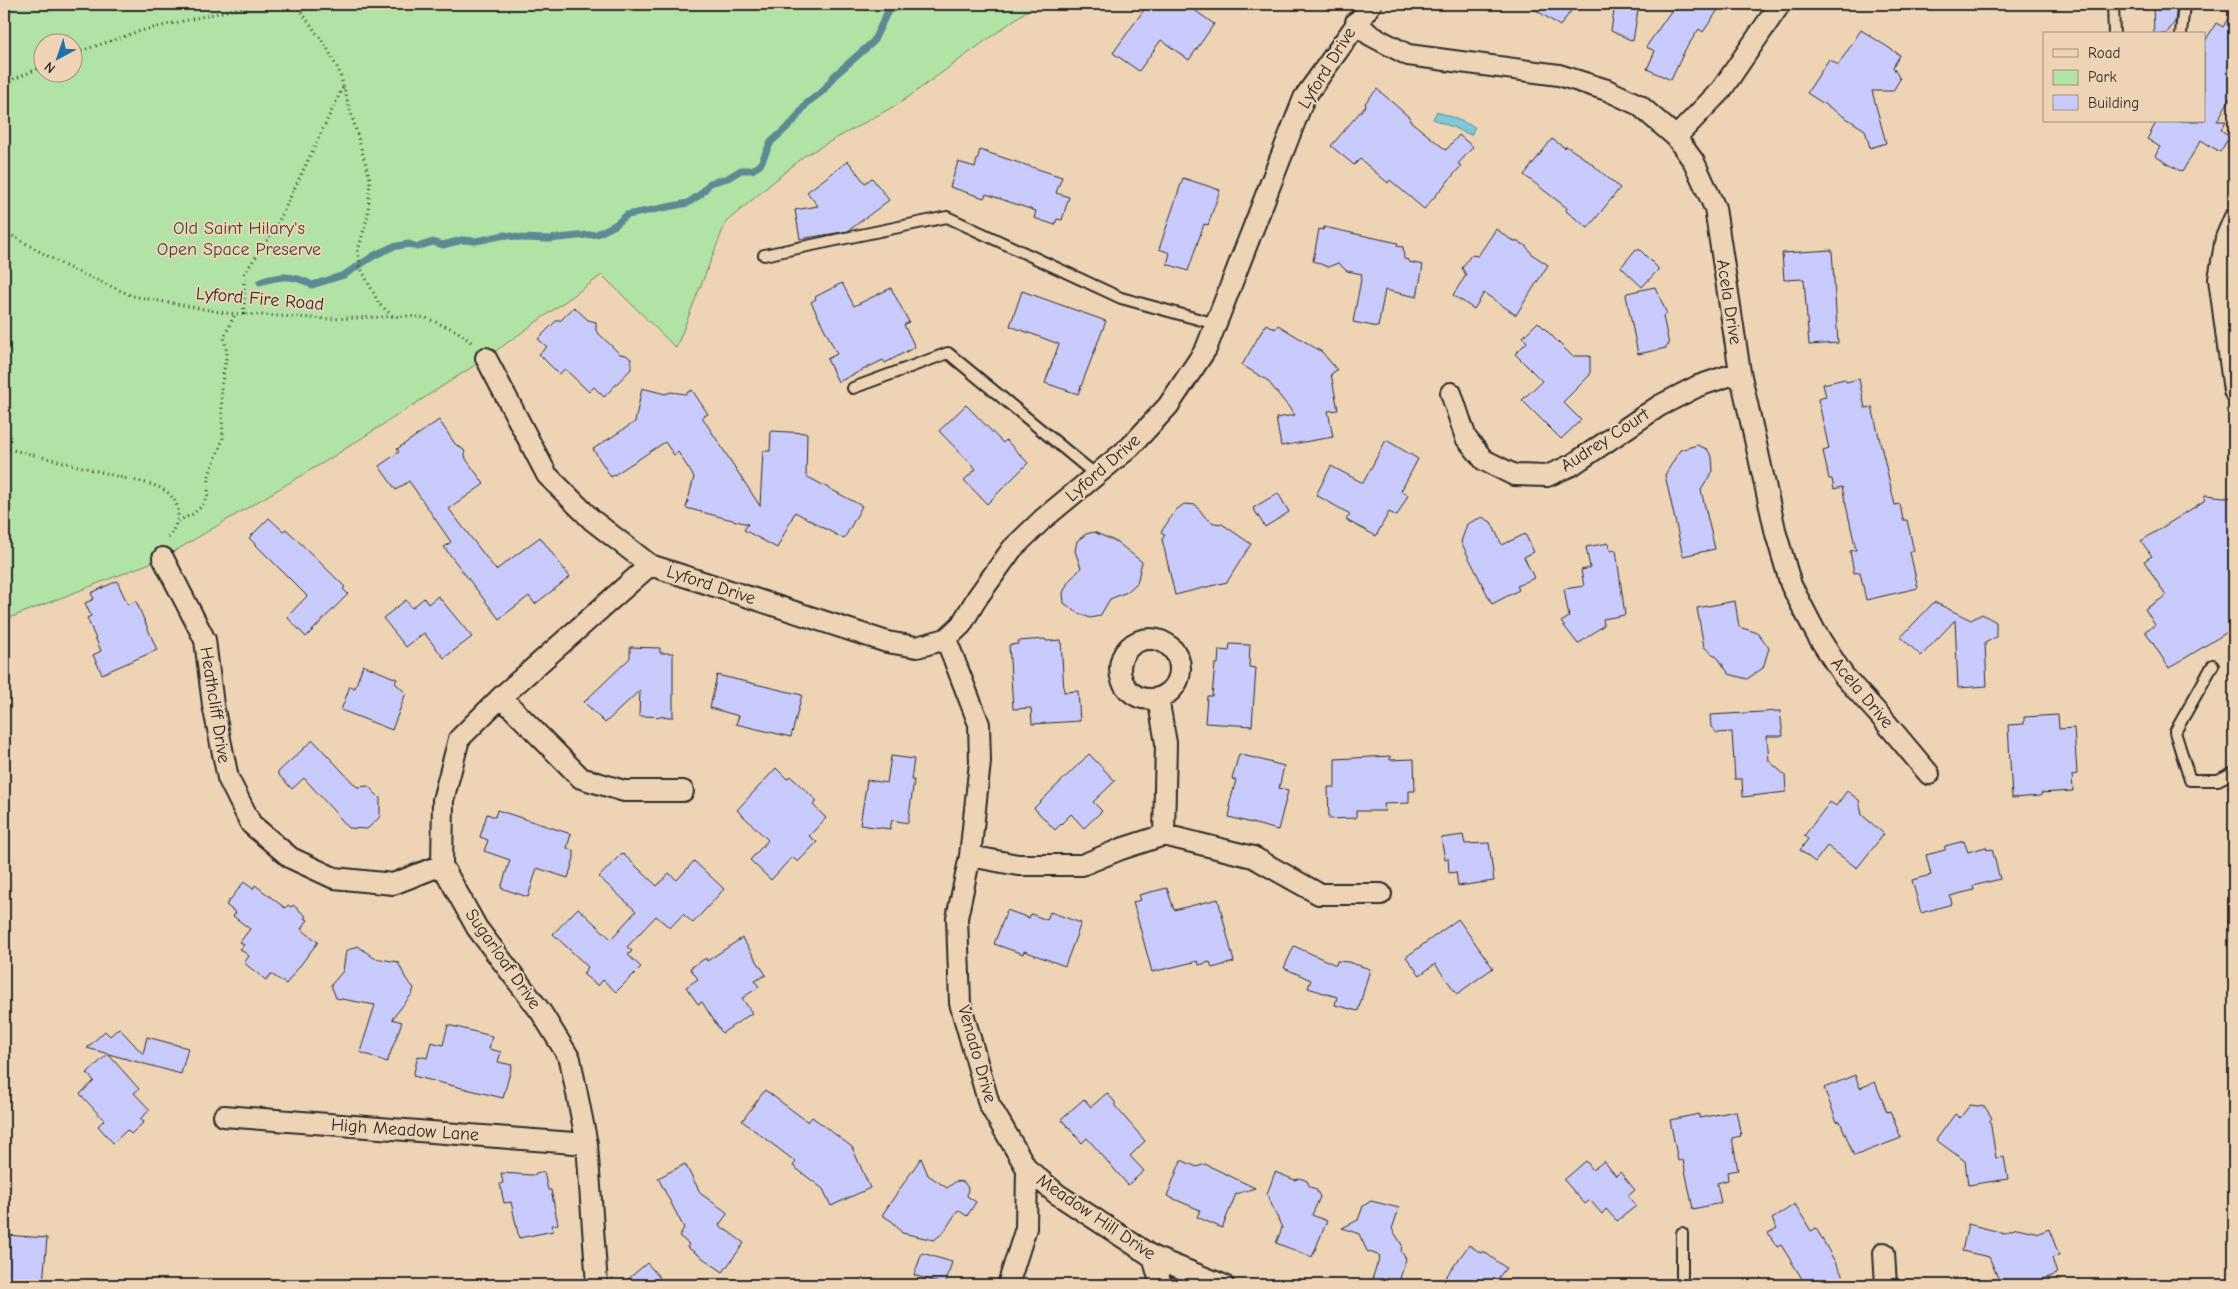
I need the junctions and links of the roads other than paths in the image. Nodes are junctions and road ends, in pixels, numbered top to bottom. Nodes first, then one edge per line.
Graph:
1 (1370, 4) edge
2 (1780, 4) edge
3 (2112, 4) edge
4 (2184, 4) edge
5 (1356, 22) junction
6 (2114, 32) edge
7 (2181, 32) edge
8 (1676, 138) junction
9 (2234, 218) edge
10 (764, 254) dead end
11 (2228, 307) edge
12 (1216, 324) junction
13 (486, 358) road end
14 (1740, 372) junction
15 (853, 388) dead end
16 (2234, 391) edge
17 (1451, 393) dead end
18 (1096, 475) junction
19 (163, 558) road end
20 (650, 565) junction
21 (946, 639) junction
22 (2213, 665) dead end
23 (501, 697) junction
24 (1158, 698) dead end
25 (2234, 772) edge
26 (1929, 774) dead end
27 (683, 791) dead end
28 (1164, 835) junction
29 (970, 856) junction
30 (442, 866) junction
31 (1380, 894) dead end
32 (224, 1116) dead end
33 (587, 1144) junction
34 (1027, 1168) junction
35 (1682, 1233) dead end
36 (1884, 1253) dead end
37 (1152, 1258) junction
38 (597, 1285) edge
39 (1008, 1285) edge
40 (1161, 1285) edge
41 (1223, 1285) edge
42 (1682, 1285) edge
43 (1886, 1285) edge

1 - 5 street, Lyford Drive
2 - 8 street
3 - 6 lane
4 - 7 lane
5 - 8 street, Acela Drive
5 - 12 street, Lyford Drive
8 - 14 street, Acela Drive
9 - 11 street
10 - 12 lane
11 - 16 street
12 - 18 street, Lyford Drive
13 - 20 street, Lyford Drive
14 - 17 street, Audrey Court
14 - 26 street, Acela Drive
15 - 18 lane
18 - 21 street, Lyford Drive
19 - 30 street, Heathcliff Drive
20 - 21 street, Lyford Drive
20 - 23 street
21 - 29 street, Venado Drive
22 - 25 lane
23 - 27 street
23 - 30 street
24 - 28 street
28 - 29 street
28 - 31 street
29 - 34 street, Venado Drive
30 - 33 street, Sugarloaf Drive
32 - 33 street, High Meadow Lane
33 - 38 street, Sugarloaf Drive
34 - 37 street, Meadow Hill Drive
34 - 39 street
35 - 42 lane
36 - 43 street
37 - 40 street
37 - 41 street, Meadow Hill Drive

